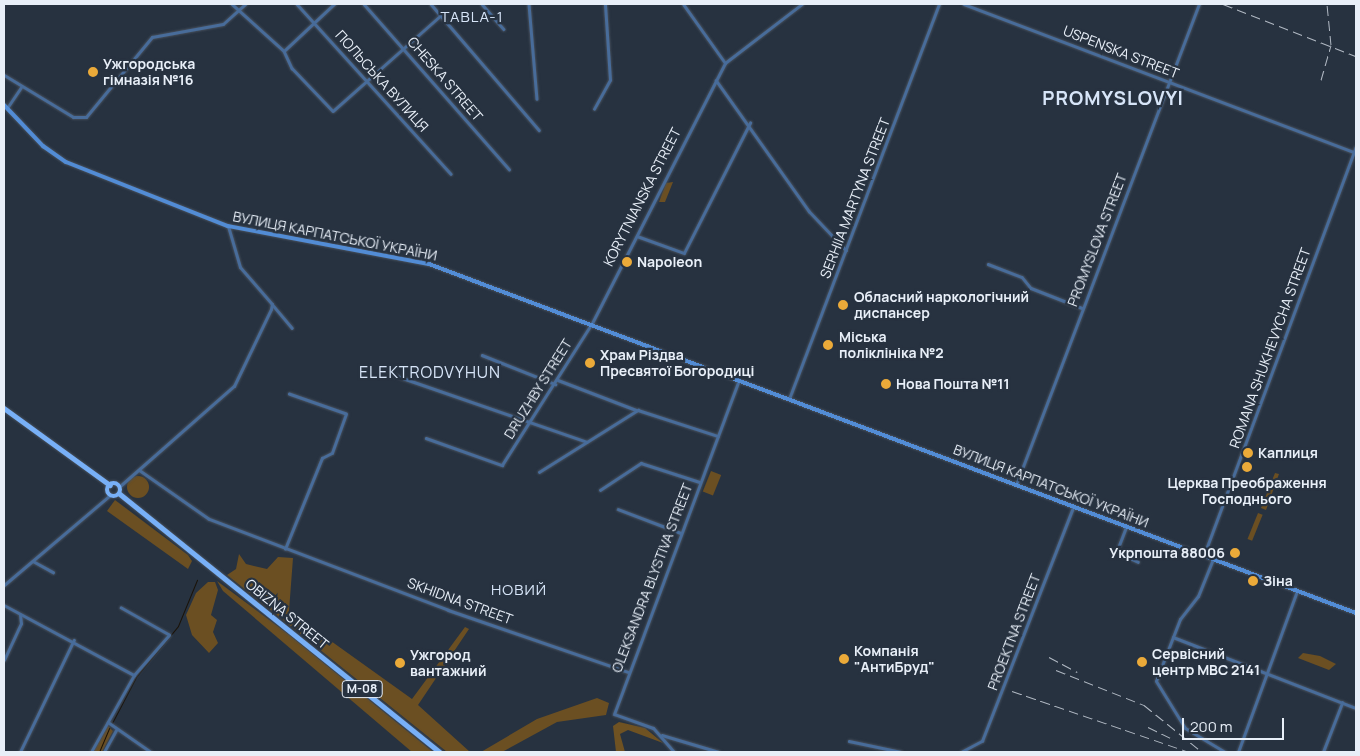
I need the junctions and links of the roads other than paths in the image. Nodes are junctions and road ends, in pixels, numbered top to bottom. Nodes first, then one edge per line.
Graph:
1 (232, 4) edge
2 (245, 4) edge
3 (297, 4) edge
4 (334, 4) edge
5 (364, 4) edge
6 (431, 4) edge
7 (482, 4) edge
8 (529, 4) edge
9 (605, 4) edge
10 (684, 4) edge
11 (802, 4) edge
12 (939, 4) edge
13 (964, 4) edge
14 (1199, 4) edge
15 (240, 10) junction
16 (441, 15) junction
17 (314, 21) junction
18 (504, 29) dead end
19 (404, 47) junction
20 (284, 51) junction
21 (725, 63) junction
22 (4, 75) edge
23 (370, 80) junction
24 (716, 80) junction
25 (1168, 82) junction
26 (21, 87) junction
27 (537, 98) dead end
28 (6, 107) edge
29 (594, 109) dead end
30 (750, 123) junction
31 (539, 130) dead end
32 (1356, 147) edge
33 (1354, 152) junction
34 (509, 169) dead end
35 (451, 174) dead end
36 (230, 227) junction
37 (636, 235) junction
38 (846, 250) junction
39 (988, 264) dead end
40 (272, 304) junction
41 (1082, 308) junction
42 (591, 325) junction
43 (292, 328) dead end
44 (482, 355) dead end
45 (390, 374) dead end
46 (557, 380) junction
47 (738, 380) junction
48 (555, 384) junction
49 (290, 394) dead end
50 (789, 399) junction
51 (4, 408) edge
52 (638, 410) junction
53 (531, 421) junction
54 (718, 436) junction
55 (426, 438) dead end
56 (587, 442) junction
57 (139, 470) junction
58 (539, 472) dead end
59 (700, 482) junction
60 (110, 485) junction
61 (1016, 485) junction
62 (120, 486) junction
63 (600, 490) dead end
64 (120, 494) junction
65 (110, 495) junction
66 (1073, 506) junction
67 (618, 509) dead end
68 (1127, 526) junction
69 (681, 533) junction
70 (285, 549) junction
71 (1203, 556) junction
72 (1213, 559) junction
73 (33, 561) junction
74 (1138, 562) dead end
75 (53, 572) dead end
76 (4, 585) edge
77 (1297, 590) junction
78 (4, 606) edge
79 (121, 608) dead end
80 (1356, 613) edge
81 (19, 614) junction
82 (1173, 636) junction
83 (74, 640) junction
84 (4, 660) edge
85 (628, 672) junction
86 (1267, 673) junction
87 (134, 675) junction
88 (1342, 703) junction
89 (1356, 708) edge
90 (108, 722) junction
91 (116, 730) junction
92 (662, 735) junction
93 (849, 741) dead end
94 (20, 752) edge
95 (91, 752) edge
96 (104, 752) edge
97 (151, 752) edge
98 (440, 752) edge
99 (674, 752) edge
100 (719, 752) edge
101 (901, 752) edge
102 (961, 752) edge
103 (1225, 752) edge
104 (1238, 752) edge
105 (1323, 752) edge

1 - 15 street
2 - 15 street
3 - 17 street, ПОЛЬСЬКА ВУЛИЦЯ
4 - 17 street
5 - 19 street, CHESKA STREET
6 - 16 street
7 - 18 street
8 - 27 street
9 - 29 street
10 - 21 street
11 - 21 street
12 - 38 street, SERHIIA MARTYNA STREET
13 - 25 street, USPENSKA STREET
14 - 25 street, PROMYSLOVA STREET
15 - 20 street
15 - 26 street
16 - 19 street
16 - 31 street
17 - 20 street
17 - 23 street, ПОЛЬСЬКА ВУЛИЦЯ
19 - 23 street
19 - 34 street, CHESKA STREET
20 - 23 street
21 - 24 street, KORYTNIANSKA STREET
22 - 26 street
23 - 35 street, ПОЛЬСЬКА ВУЛИЦЯ
24 - 30 street
24 - 37 street, KORYTNIANSKA STREET
25 - 33 street, USPENSKA STREET
25 - 41 street, PROMYSLOVA STREET
26 - 28 street, ВУЛИЦЯ КАРПАТСЬКОЇ УКРАЇНИ
28 - 36 main road, ВУЛИЦЯ КАРПАТСЬКОЇ УКРАЇНИ
30 - 37 street
30 - 38 street
32 - 33 street, ROMANA SHUKHEVYCHA STREET
33 - 71 street, ROMANA SHUKHEVYCHA STREET
36 - 40 street
36 - 42 main road, ВУЛИЦЯ КАРПАТСЬКОЇ УКРАЇНИ
37 - 42 street, KORYTNIANSKA STREET
38 - 50 street, SERHIIA MARTYNA STREET
39 - 41 street
40 - 43 street
40 - 57 street
41 - 61 street, PROMYSLOVA STREET
42 - 46 street, DRUZHBY STREET
42 - 47 main road, ВУЛИЦЯ КАРПАТСЬКОЇ УКРАЇНИ
44 - 48 street
45 - 53 street
46 - 48 street, DRUZHBY STREET
46 - 52 street
47 - 50 main road, ВУЛИЦЯ КАРПАТСЬКОЇ УКРАЇНИ
47 - 54 street, OLEKSANDRA BLYSTIVA STREET
48 - 53 street, DRUZHBY STREET
49 - 70 street
50 - 61 main road, ВУЛИЦЯ КАРПАТСЬКОЇ УКРАЇНИ
51 - 60 highway
52 - 54 street
52 - 56 street
53 - 55 street, DRUZHBY STREET
53 - 56 street
54 - 59 street, OLEKSANDRA BLYSTIVA STREET
56 - 58 street
57 - 62 street
57 - 70 street, SKHIDNA STREET
59 - 63 street
59 - 69 street, OLEKSANDRA BLYSTIVA STREET
60 - 62 highway
60 - 65 highway
61 - 66 main road, ВУЛИЦЯ КАРПАТСЬКОЇ УКРАЇНИ
62 - 64 highway
64 - 65 highway
64 - 98 highway, OBIZNA STREET / М-08
65 - 73 street
66 - 68 main road, ВУЛИЦЯ КАРПАТСЬКОЇ УКРАЇНИ
66 - 102 street, PROEKTNA STREET
67 - 69 street
68 - 71 main road, ВУЛИЦЯ КАРПАТСЬКОЇ УКРАЇНИ
68 - 74 street
69 - 85 street, OLEKSANDRA BLYSTIVA STREET
70 - 85 street, SKHIDNA STREET
71 - 72 main road, ВУЛИЦЯ КАРПАТСЬКОЇ УКРАЇНИ
72 - 77 main road, ВУЛИЦЯ КАРПАТСЬКОЇ УКРАЇНИ
72 - 82 street
73 - 75 street
73 - 76 street
77 - 80 main road, ВУЛИЦЯ КАРПАТСЬКОЇ УКРАЇНИ
77 - 86 street
78 - 81 street
79 - 87 street
81 - 83 street
81 - 84 street
82 - 86 street
82 - 103 street
83 - 87 street
83 - 94 street
85 - 92 street, OLEKSANDRA BLYSTIVA STREET
86 - 88 street
86 - 104 street
87 - 90 street
88 - 89 street
88 - 105 street
90 - 91 street
90 - 95 street
91 - 96 street
91 - 97 street
92 - 99 street
92 - 100 street
93 - 101 street

